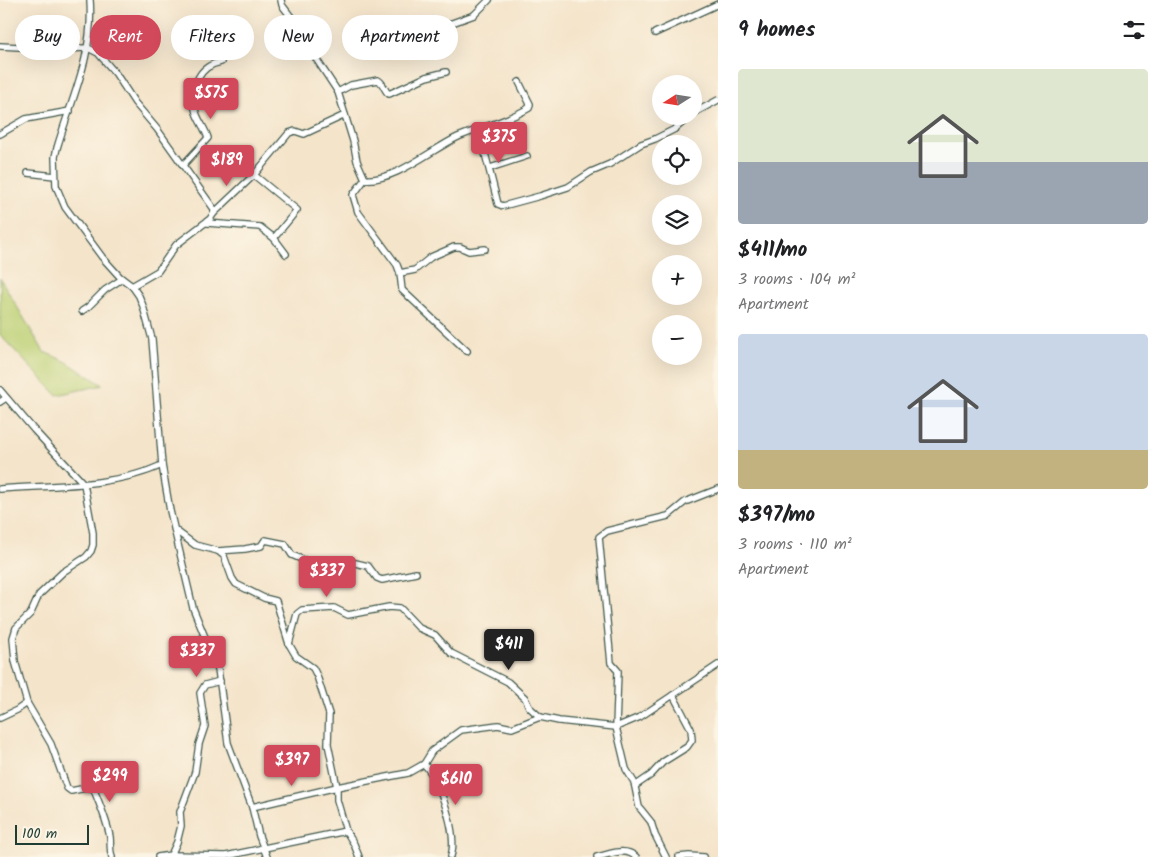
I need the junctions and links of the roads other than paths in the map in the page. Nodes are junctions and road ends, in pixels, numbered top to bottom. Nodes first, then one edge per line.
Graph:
1 (90, 0) edge
2 (281, 0) edge
3 (489, 0) edge
4 (718, 4) edge
5 (458, 21) edge
6 (655, 33) dead end
7 (0, 46) edge
8 (88, 48) junction
9 (221, 62) dead end
10 (446, 72) dead end
11 (519, 82) dead end
12 (338, 92) junction
13 (718, 100) edge
14 (702, 109) edge
15 (70, 111) junction
16 (345, 115) junction
17 (681, 125) edge
18 (479, 130) junction
19 (0, 134) edge
20 (526, 156) dead end
21 (183, 164) junction
22 (490, 168) junction
23 (28, 173) dead end
24 (254, 175) junction
25 (55, 176) junction
26 (365, 179) junction
27 (214, 213) junction
28 (207, 223) junction
29 (274, 238) junction
30 (486, 249) dead end
31 (286, 254) dead end
32 (400, 273) junction
33 (122, 279) junction
34 (132, 286) junction
35 (82, 311) dead end
36 (467, 351) dead end
37 (0, 390) edge
38 (6, 398) junction
39 (0, 402) edge
40 (162, 465) junction
41 (84, 484) junction
42 (718, 489) edge
43 (0, 490) edge
44 (175, 530) junction
45 (218, 551) junction
46 (416, 573) dead end
47 (288, 644) junction
48 (718, 665) edge
49 (220, 681) junction
50 (673, 695) junction
51 (27, 703) junction
52 (540, 717) junction
53 (0, 718) edge
54 (616, 727) junction
55 (424, 764) junction
56 (635, 786) junction
57 (337, 787) junction
58 (252, 807) junction
59 (346, 831) junction
60 (259, 836) junction
61 (263, 847) junction
62 (253, 850) junction
63 (171, 855) junction
64 (112, 857) edge
65 (158, 857) edge
66 (267, 857) edge
67 (359, 857) edge
68 (452, 857) edge
69 (597, 857) edge
70 (636, 857) edge
71 (666, 857) edge
72 (679, 857) edge
73 (704, 857) edge

1 - 8 street
2 - 12 street
3 - 5 street
4 - 6 street
7 - 8 street
8 - 15 street
8 - 21 street
9 - 21 street
10 - 12 street
11 - 18 street
12 - 16 street
13 - 14 street
15 - 19 street
15 - 25 street
16 - 24 street
16 - 26 street
17 - 22 street
18 - 22 street
18 - 26 street
20 - 22 street
21 - 27 street
23 - 25 street
24 - 27 street
24 - 29 street
25 - 33 street
26 - 32 street
27 - 28 street
28 - 29 street
28 - 34 street
29 - 31 street
30 - 32 street
32 - 36 street
33 - 34 street
33 - 35 street
34 - 40 street
37 - 38 street
38 - 39 street
38 - 41 street
40 - 41 street
40 - 44 street
41 - 43 street
41 - 51 street
42 - 54 street
44 - 45 street
44 - 49 street
45 - 46 street
45 - 47 street
47 - 52 street
47 - 57 street
48 - 50 street
49 - 58 street
49 - 63 street
50 - 54 street
50 - 56 street
51 - 53 street
51 - 64 street
52 - 54 street
52 - 55 street
54 - 56 street
55 - 57 street
55 - 68 street
56 - 71 street
57 - 58 street
57 - 59 street
58 - 60 street
59 - 61 street
59 - 67 street
60 - 61 street
60 - 62 street
61 - 62 street
61 - 66 street
62 - 63 street
63 - 65 street
69 - 70 street
72 - 73 street

